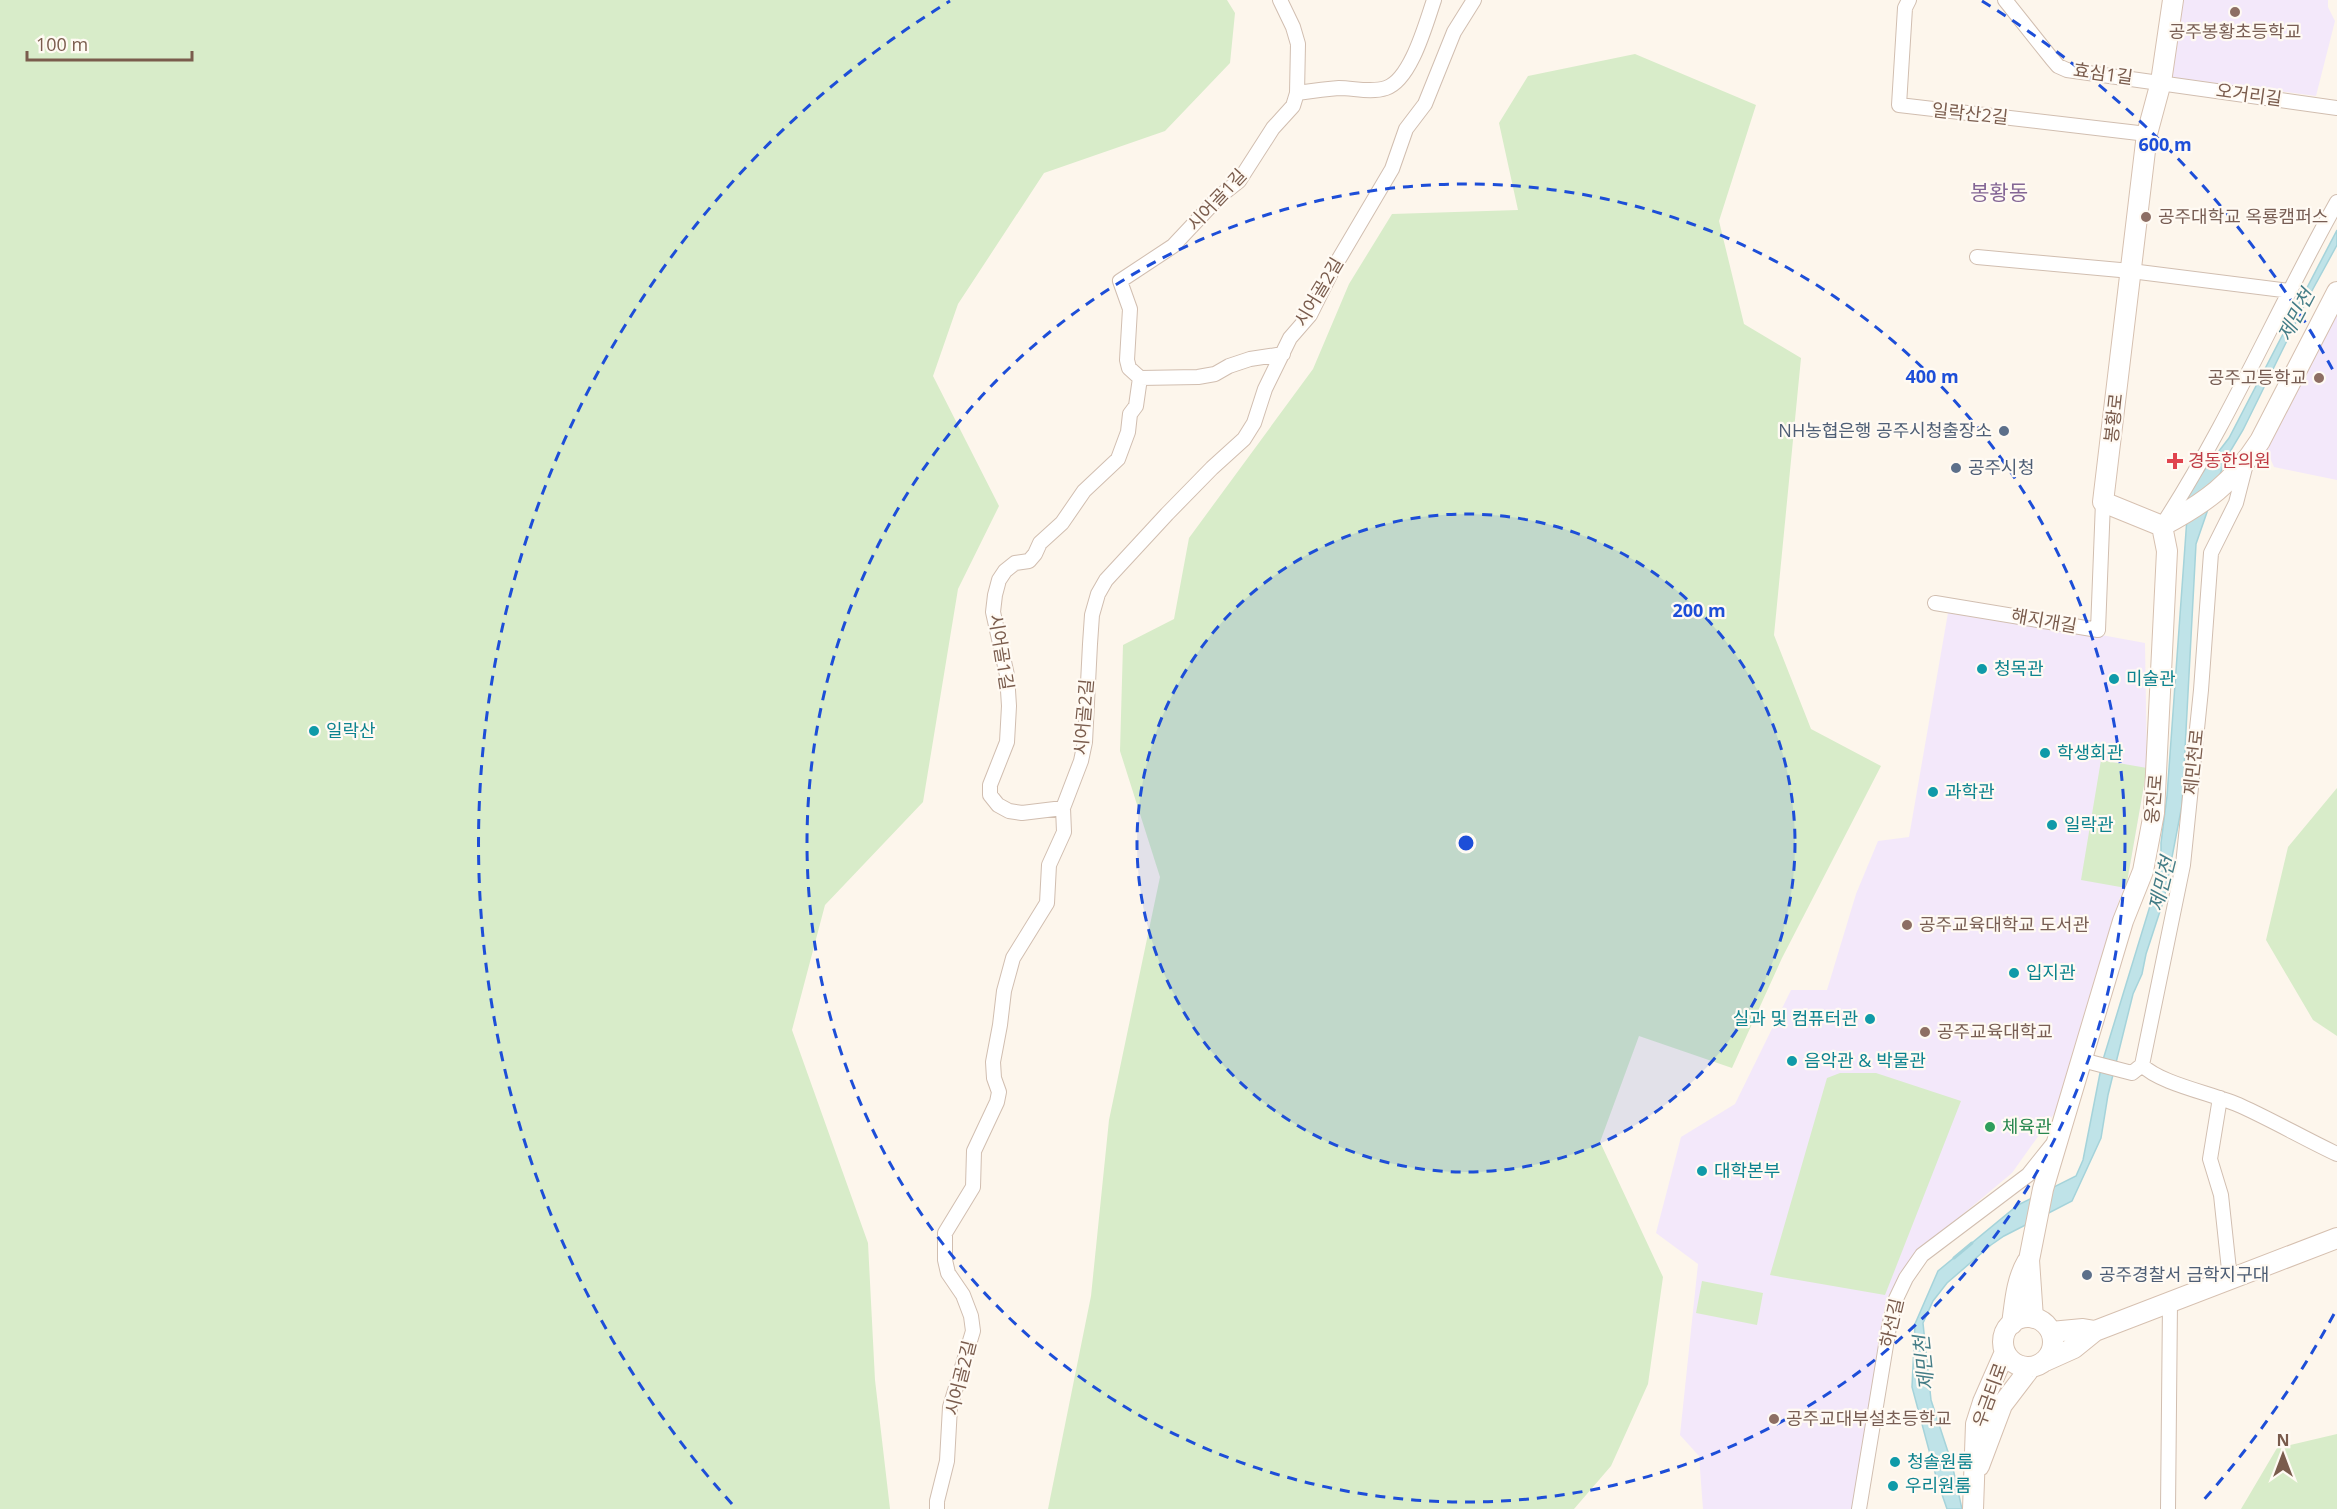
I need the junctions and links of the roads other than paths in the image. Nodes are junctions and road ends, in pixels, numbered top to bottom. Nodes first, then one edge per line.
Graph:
1 (1280, 0) edge
2 (1434, 0) edge
3 (1474, 0) edge
4 (1909, 0) edge
5 (2005, 0) edge
6 (2173, 0) edge
7 (2161, 82) junction
8 (1297, 93) junction
9 (2337, 108) edge
10 (2147, 134) junction
11 (2337, 202) edge
12 (1977, 257) dead end
13 (2131, 271) junction
14 (2290, 291) junction
15 (2337, 292) edge
16 (1283, 354) junction
17 (1140, 378) junction
18 (2246, 462) junction
19 (2103, 502) junction
20 (2162, 526) junction
21 (1935, 603) dead end
22 (1063, 808) junction
23 (2082, 1060) junction
24 (2137, 1069) junction
25 (2220, 1098) junction
26 (2060, 1134) junction
27 (2337, 1154) edge
28 (2337, 1238) edge
29 (2029, 1260) junction
30 (2230, 1279) junction
31 (2170, 1302) junction
32 (1879, 1304) dead end
33 (1893, 1308) junction
34 (2033, 1318) junction
35 (2012, 1324) junction
36 (2095, 1330) junction
37 (2051, 1332) junction
38 (2005, 1352) junction
39 (2038, 1364) junction
40 (1976, 1474) junction
41 (937, 1509) edge
42 (1859, 1509) edge
43 (1973, 1509) edge
44 (2168, 1509) edge

1 - 8 street, 시어골1길
2 - 8 street
3 - 16 street, 시어골2길
4 - 10 street, 일락산2길
5 - 7 street, 효심1길
6 - 7 main road, 봉황로
7 - 9 street, 오거리길
7 - 10 main road, 봉황로
8 - 17 street, 시어골1길
10 - 13 main road, 봉황로
11 - 14 street
12 - 13 street
13 - 14 street
13 - 19 main road, 봉황로
14 - 20 street
15 - 18 main road
16 - 17 street
16 - 22 street, 시어골2길
17 - 22 street, 시어골1길
18 - 20 main road
18 - 24 street, 제민천로
19 - 20 main road
19 - 21 street, 해지개길
20 - 23 main road, 웅진로
22 - 41 street, 시어골2길
23 - 24 street
23 - 26 main road, 웅진로
24 - 25 street
25 - 27 street
25 - 30 street
26 - 29 main road, 웅진로
26 - 33 street, 하선길
28 - 30 main road, 우금티로
29 - 34 main road
29 - 35 main road
30 - 31 main road, 우금티로
31 - 36 main road, 우금티로
31 - 44 street
32 - 33 street
33 - 42 street, 하선길
34 - 35 main road
34 - 37 main road
35 - 38 main road
36 - 37 main road, 우금티로
36 - 39 main road, 우금티로
37 - 39 main road
38 - 39 main road
38 - 40 main road, 우금티로
39 - 40 main road, 우금티로
40 - 43 main road, 우금티로

